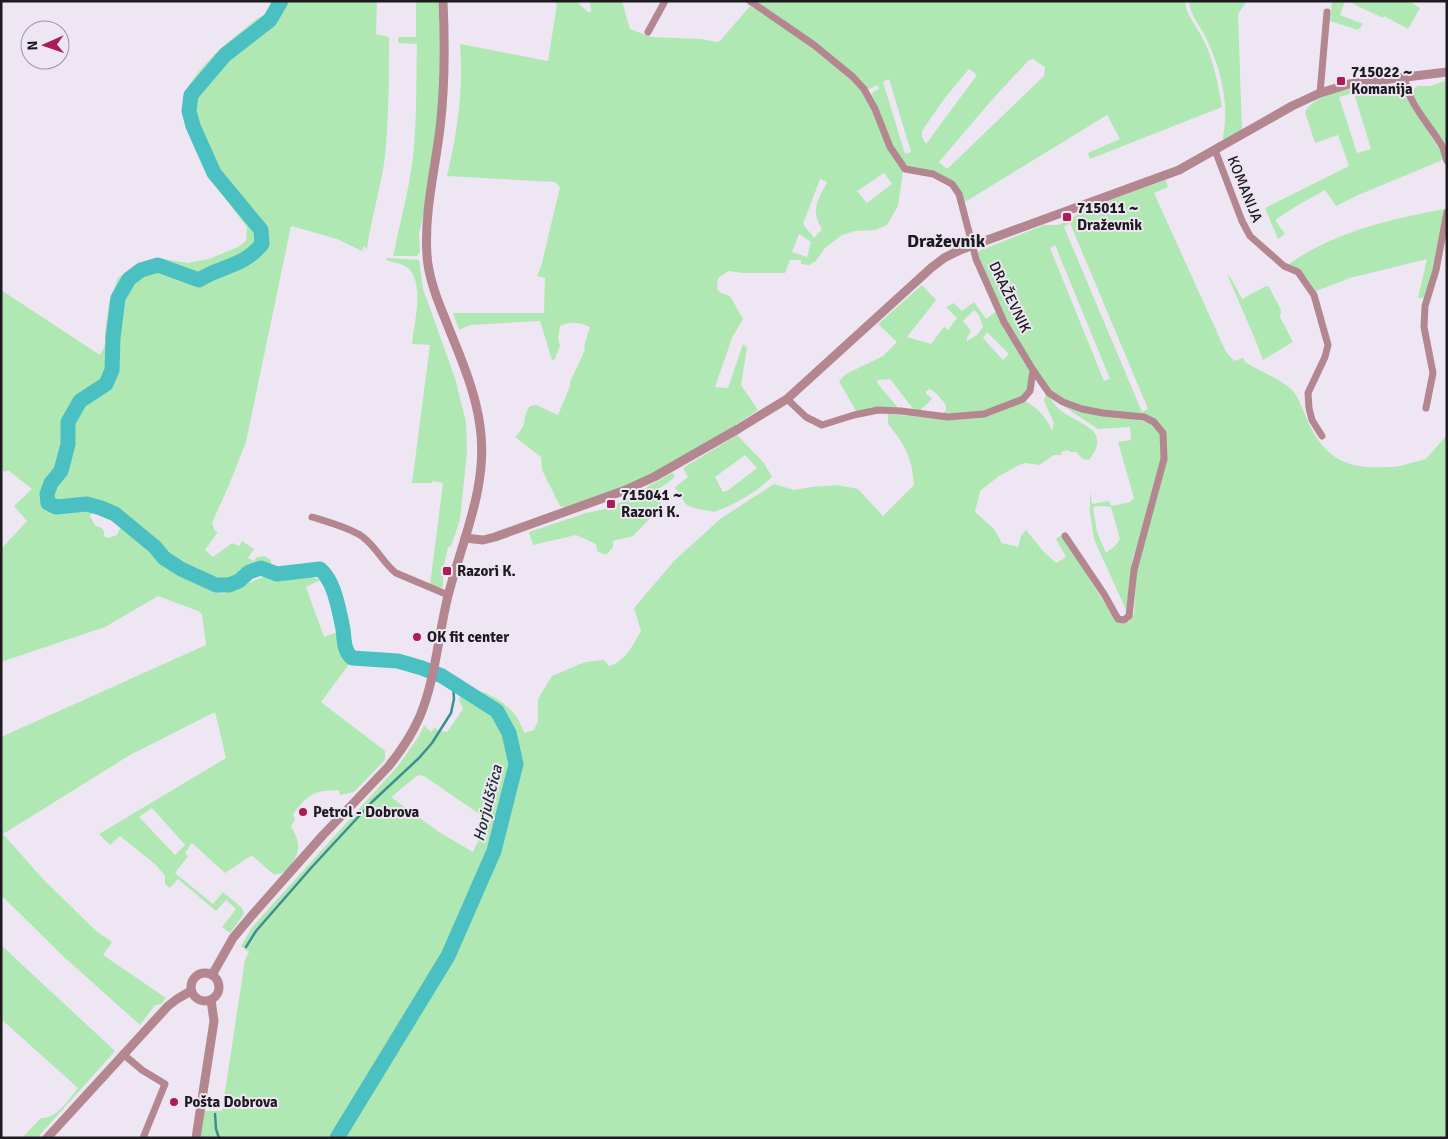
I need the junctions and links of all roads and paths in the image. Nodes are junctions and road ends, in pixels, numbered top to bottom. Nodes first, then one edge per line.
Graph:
1 (443, 1) edge
2 (665, 1) edge
3 (750, 1) edge
4 (1327, 12) dead end
5 (648, 32) dead end
6 (1447, 72) edge
7 (1405, 77) junction
8 (1320, 93) junction
9 (1215, 150) junction
10 (1447, 160) edge
11 (1447, 212) edge
12 (972, 246) junction
13 (1033, 370) junction
14 (787, 399) junction
15 (1426, 408) dead end
16 (1322, 436) dead end
17 (312, 516) dead end
18 (1065, 536) dead end
19 (465, 538) junction
20 (448, 595) junction
21 (212, 975) junction
22 (191, 991) junction
23 (211, 1000) junction
24 (123, 1054) junction
25 (47, 1138) edge
26 (143, 1138) edge
27 (196, 1138) edge

1 - 19 street
2 - 5 street
3 - 12 street, DRAŽEVNIK
4 - 8 street
6 - 7 street, KOMANIJA
7 - 8 street, KOMANIJA
7 - 10 street
8 - 9 street, KOMANIJA
9 - 12 street
9 - 16 street, KOMANIJA
11 - 15 street
12 - 13 street, DRAŽEVNIK
12 - 14 street
13 - 14 street
13 - 18 street, DRAŽEVNIK
14 - 19 street
17 - 20 street
19 - 20 street
20 - 21 street
21 - 22 street
21 - 23 street
22 - 23 street
22 - 24 street
23 - 27 street
24 - 25 street
24 - 26 street

